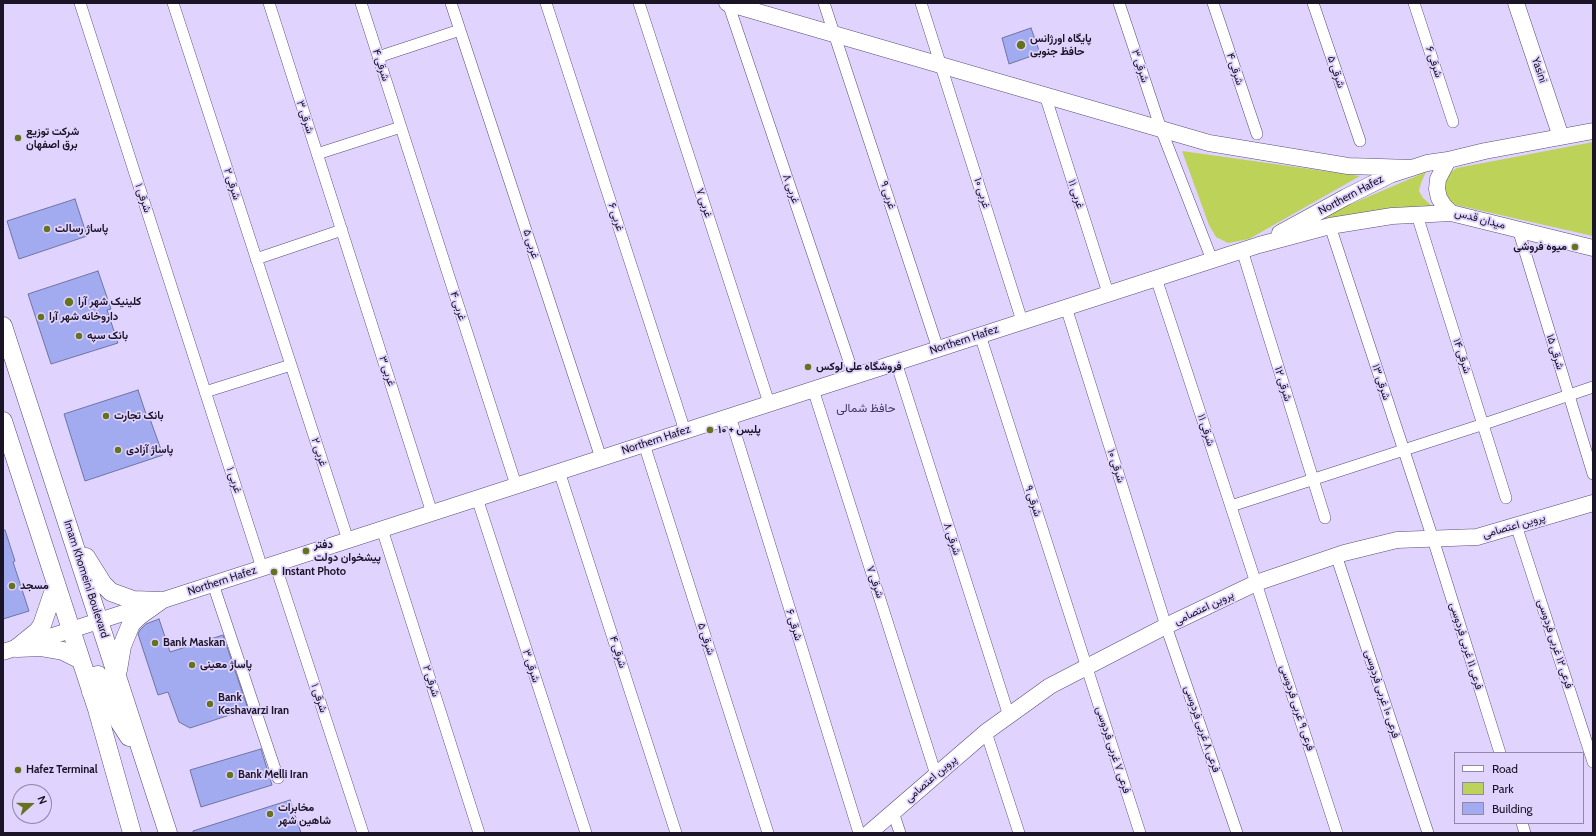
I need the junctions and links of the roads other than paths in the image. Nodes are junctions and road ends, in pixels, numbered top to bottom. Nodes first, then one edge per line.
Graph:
1 (80, 3) edge
2 (173, 3) edge
3 (269, 3) edge
4 (361, 3) edge
5 (451, 3) edge
6 (546, 3) edge
7 (639, 3) edge
8 (728, 3) edge
9 (824, 3) edge
10 (921, 3) edge
11 (1118, 3) edge
12 (1213, 3) edge
13 (1313, 3) edge
14 (1414, 3) edge
15 (1516, 3) edge
16 (460, 30) junction
17 (836, 39) junction
18 (378, 57) junction
19 (941, 65) junction
20 (1045, 95) junction
21 (1453, 122) dead end
22 (401, 127) junction
23 (1161, 129) junction
24 (1593, 131) edge
25 (1257, 134) dead end
26 (1561, 137) junction
27 (1360, 141) dead end
28 (317, 154) junction
29 (1448, 160) junction
30 (1412, 168) junction
31 (1451, 213) junction
32 (1417, 215) junction
33 (1330, 226) junction
34 (1518, 229) junction
35 (342, 230) junction
36 (1259, 245) junction
37 (1593, 248) edge
38 (1242, 250) junction
39 (256, 259) junction
40 (1212, 260) junction
41 (1156, 278) junction
42 (1108, 293) junction
43 (1066, 307) junction
44 (1022, 321) junction
45 (3, 326) edge
46 (980, 335) junction
47 (938, 349) junction
48 (896, 362) junction
49 (291, 365) junction
50 (854, 376) junction
51 (1593, 387) edge
52 (814, 389) junction
53 (206, 392) junction
54 (1569, 395) junction
55 (769, 403) junction
56 (730, 416) junction
57 (3, 421) edge
58 (1484, 424) junction
59 (685, 431) junction
60 (644, 444) junction
61 (1404, 450) junction
62 (601, 458) junction
63 (559, 472) junction
64 (1593, 474) edge
65 (1313, 478) junction
66 (516, 485) junction
67 (477, 498) junction
68 (1506, 498) dead end
69 (1593, 503) edge
70 (1231, 506) junction
71 (432, 512) junction
72 (1325, 518) dead end
73 (66, 520) junction
74 (1516, 525) junction
75 (382, 529) junction
76 (1433, 538) junction
77 (348, 540) junction
78 (1336, 555) junction
79 (268, 566) junction
80 (1256, 582) junction
81 (56, 584) junction
82 (213, 584) junction
83 (160, 601) junction
84 (99, 621) junction
85 (1166, 626) junction
86 (71, 630) junction
87 (10, 650) edge
88 (81, 660) junction
89 (1086, 667) junction
90 (118, 678) junction
91 (91, 692) junction
92 (1009, 716) junction
93 (986, 732) junction
94 (140, 747) junction
95 (1500, 752) edge
96 (1593, 762) edge
97 (936, 775) junction
98 (278, 778) dead end
99 (893, 812) junction
100 (132, 833) edge
101 (168, 833) edge
102 (363, 833) edge
103 (479, 833) edge
104 (586, 833) edge
105 (676, 833) edge
106 (768, 833) edge
107 (859, 833) edge
108 (869, 833) edge
109 (900, 833) edge
110 (1019, 833) edge
111 (1140, 833) edge
112 (1237, 833) edge
113 (1337, 833) edge
114 (1428, 833) edge

1 - 53 street, ۱ شرقی
2 - 39 street, ۲ شرقی
3 - 28 street, ۳ شرقی
4 - 18 street, ۴ شرقی
5 - 16 street
6 - 59 street, ۶ غربی
7 - 55 street, ۷ غربی
8 - 17 main road
8 - 50 street, ۸ غربی
9 - 17 street
10 - 19 street
11 - 23 street, ۳ شرقی
12 - 25 street, ۴ شرقی
13 - 27 street, ۵ شرقی
14 - 21 street, ۶ شرقی
15 - 26 main road, Yasini
16 - 18 street
16 - 62 street, ۵ غربی
17 - 19 main road
17 - 47 street, ۹ غربی
18 - 22 street, ۴ شرقی
19 - 20 main road
19 - 44 street, ۱۰ غربی
20 - 23 main road
20 - 42 street, ۱۱ غربی
22 - 28 street
22 - 66 street, ۴ غربی
23 - 30 main road
23 - 40 street, ۳ شرقی
24 - 26 main road
26 - 29 main road
28 - 35 street, ۳ شرقی
29 - 30 main road, Northern Hafez
29 - 31 main road, میدان قدس
30 - 36 main road, Northern Hafez
31 - 32 main road, Northern Hafez
31 - 34 main road, میدان قدس
32 - 33 main road, Northern Hafez
32 - 58 street, ۱۴ شرقی
33 - 36 main road, Northern Hafez
33 - 61 street, ۱۳ شرقی
34 - 37 main road, میدان قدس
34 - 54 street, ۱۵ شرقی
35 - 39 street
35 - 71 street, ۳ غربی
36 - 38 main road, Northern Hafez
38 - 40 main road, Northern Hafez
38 - 65 street, ۱۲ شرقی
39 - 49 street, ۲ شرقی
40 - 41 main road, Northern Hafez
41 - 42 main road, Northern Hafez
41 - 70 street, ۱۱ شرقی
42 - 43 main road, Northern Hafez
43 - 44 main road, Northern Hafez
43 - 85 street, شرقی ۱۰
44 - 46 main road, Northern Hafez
45 - 73 main road, Imam Khomeini Boulevard
46 - 47 main road, Northern Hafez
46 - 89 street, شرقی ۹
47 - 48 main road, Northern Hafez
48 - 50 main road, Northern Hafez
48 - 92 street, ۸ شرقی
49 - 53 street
49 - 77 street, ۲ غربی
50 - 52 main road, Northern Hafez
51 - 54 street
52 - 55 main road, Northern Hafez
52 - 97 street, ۷ شرقی
53 - 79 street, ۱ غربی
54 - 58 street
54 - 64 street, ۱۵ شرقی
55 - 56 main road, Northern Hafez
56 - 59 main road, Northern Hafez
56 - 107 street, ۶ شرقی
57 - 81 main road
58 - 61 street
58 - 68 street, ۱۴ شرقی
59 - 60 main road, Northern Hafez
60 - 62 main road, Northern Hafez
60 - 106 street, ۵ شرقی
61 - 65 street
61 - 76 street, ۱۳ شرقی
62 - 63 main road, Northern Hafez
63 - 66 main road, Northern Hafez
63 - 105 street, ۴ شرقی
65 - 70 street
65 - 72 street, ۱۲ شرقی
66 - 67 main road, Northern Hafez
67 - 71 main road, Northern Hafez
67 - 104 street, ۳ شرقی
69 - 74 main road, پروین اعتصامی
70 - 80 street, ۱۱ شرقی
71 - 75 main road, Northern Hafez
73 - 83 main road
73 - 84 main road, Imam Khomeini Boulevard
74 - 76 main road, پروین اعتصامی
74 - 96 street, فرعی ۱۲ غربی فردوسی
75 - 77 main road, Northern Hafez
75 - 103 street, ۲ شرقی
76 - 78 main road, پروین اعتصامی
76 - 95 street, فرعی ۱۱ غربی فردوسی
77 - 79 main road, Northern Hafez
78 - 80 main road, پروین اعتصامی
78 - 114 street, فرعی ۱۰ غربی فردوسی
79 - 82 main road, Northern Hafez
79 - 102 street, ۱ شرقی
80 - 85 main road, پروین اعتصامی
80 - 113 street, فرعی ۹ غربی فردوسی
81 - 86 main road
81 - 87 main road
82 - 83 main road, Northern Hafez
82 - 98 street
83 - 84 main road, Northern Hafez
83 - 90 main road
84 - 86 main road, Northern Hafez
84 - 90 main road, Imam Khomeini Boulevard
85 - 89 main road, پروین اعتصامی
85 - 112 street, فرعی ۸ غربی فردوسی
86 - 87 main road, Northern Hafez
86 - 88 main road
87 - 88 main road
88 - 91 main road
89 - 92 main road, پروین اعتصامی
89 - 111 street, فرعی ۷ غربی فردوسی
90 - 94 main road, Imam Khomeini Boulevard
91 - 94 main road
91 - 100 main road
92 - 93 main road, پروین اعتصامی
93 - 97 main road, پروین اعتصامی
93 - 110 street
94 - 101 main road, Imam Khomeini Boulevard
97 - 99 main road, پروین اعتصامی
99 - 108 main road, پروین اعتصامی
99 - 109 street

